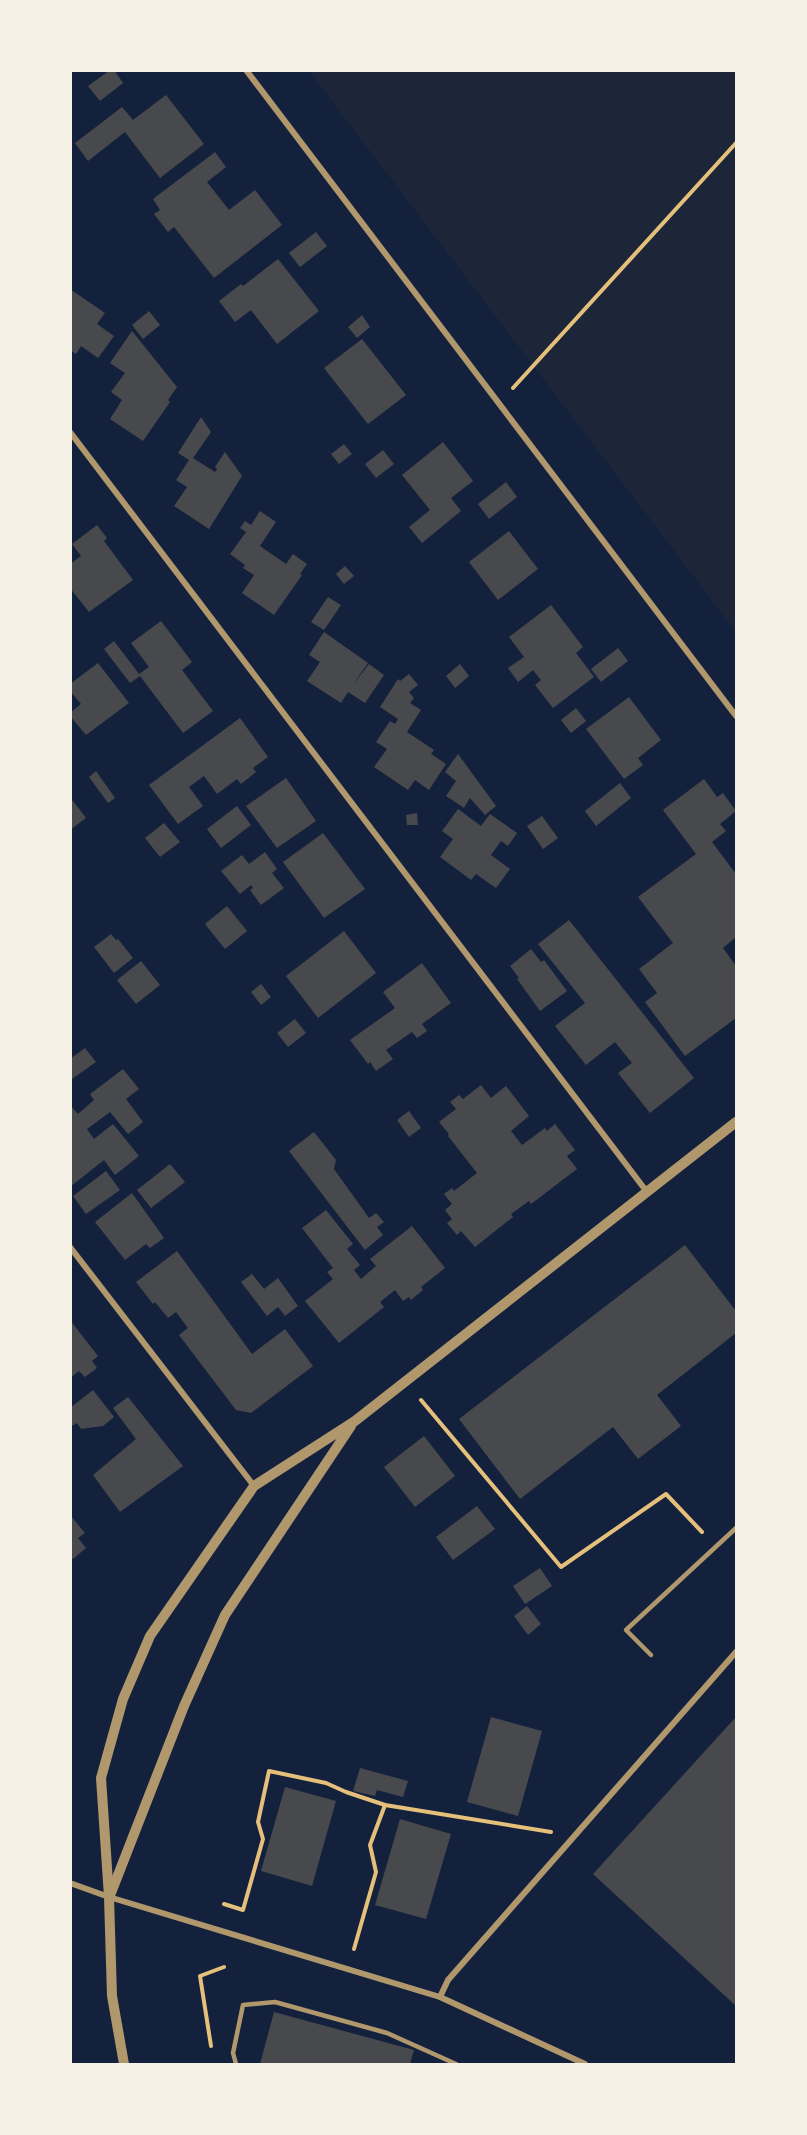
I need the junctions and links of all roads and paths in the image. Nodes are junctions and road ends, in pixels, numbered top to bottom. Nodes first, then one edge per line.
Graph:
1 (246, 70) edge
2 (736, 144) edge
3 (499, 405) junction
4 (70, 432) edge
5 (736, 716) edge
6 (736, 1122) edge
7 (647, 1192) junction
8 (70, 1247) edge
9 (405, 1381) junction
10 (355, 1421) junction
11 (254, 1486) junction
12 (736, 1528) edge
13 (716, 1547) junction
14 (736, 1652) edge
15 (651, 1655) dead end
16 (385, 1805) junction
17 (575, 1835) junction
18 (70, 1883) edge
19 (109, 1897) junction
20 (224, 1904) dead end
21 (224, 1967) dead end
22 (348, 1969) junction
23 (440, 1997) junction
24 (212, 2055) dead end
25 (124, 2064) edge
26 (236, 2064) edge
27 (456, 2064) edge
28 (585, 2064) edge

1 - 3 street
2 - 3 path
3 - 5 street
4 - 7 street
6 - 7 street
7 - 9 street
8 - 11 street
9 - 10 street
9 - 13 path
10 - 11 street
10 - 19 street
11 - 19 street
12 - 13 lane
13 - 15 lane
14 - 17 street
16 - 17 path
16 - 20 path
16 - 22 path
17 - 23 street
18 - 19 street
19 - 22 street
19 - 25 street
21 - 24 path
22 - 23 street
23 - 28 street
26 - 27 lane

